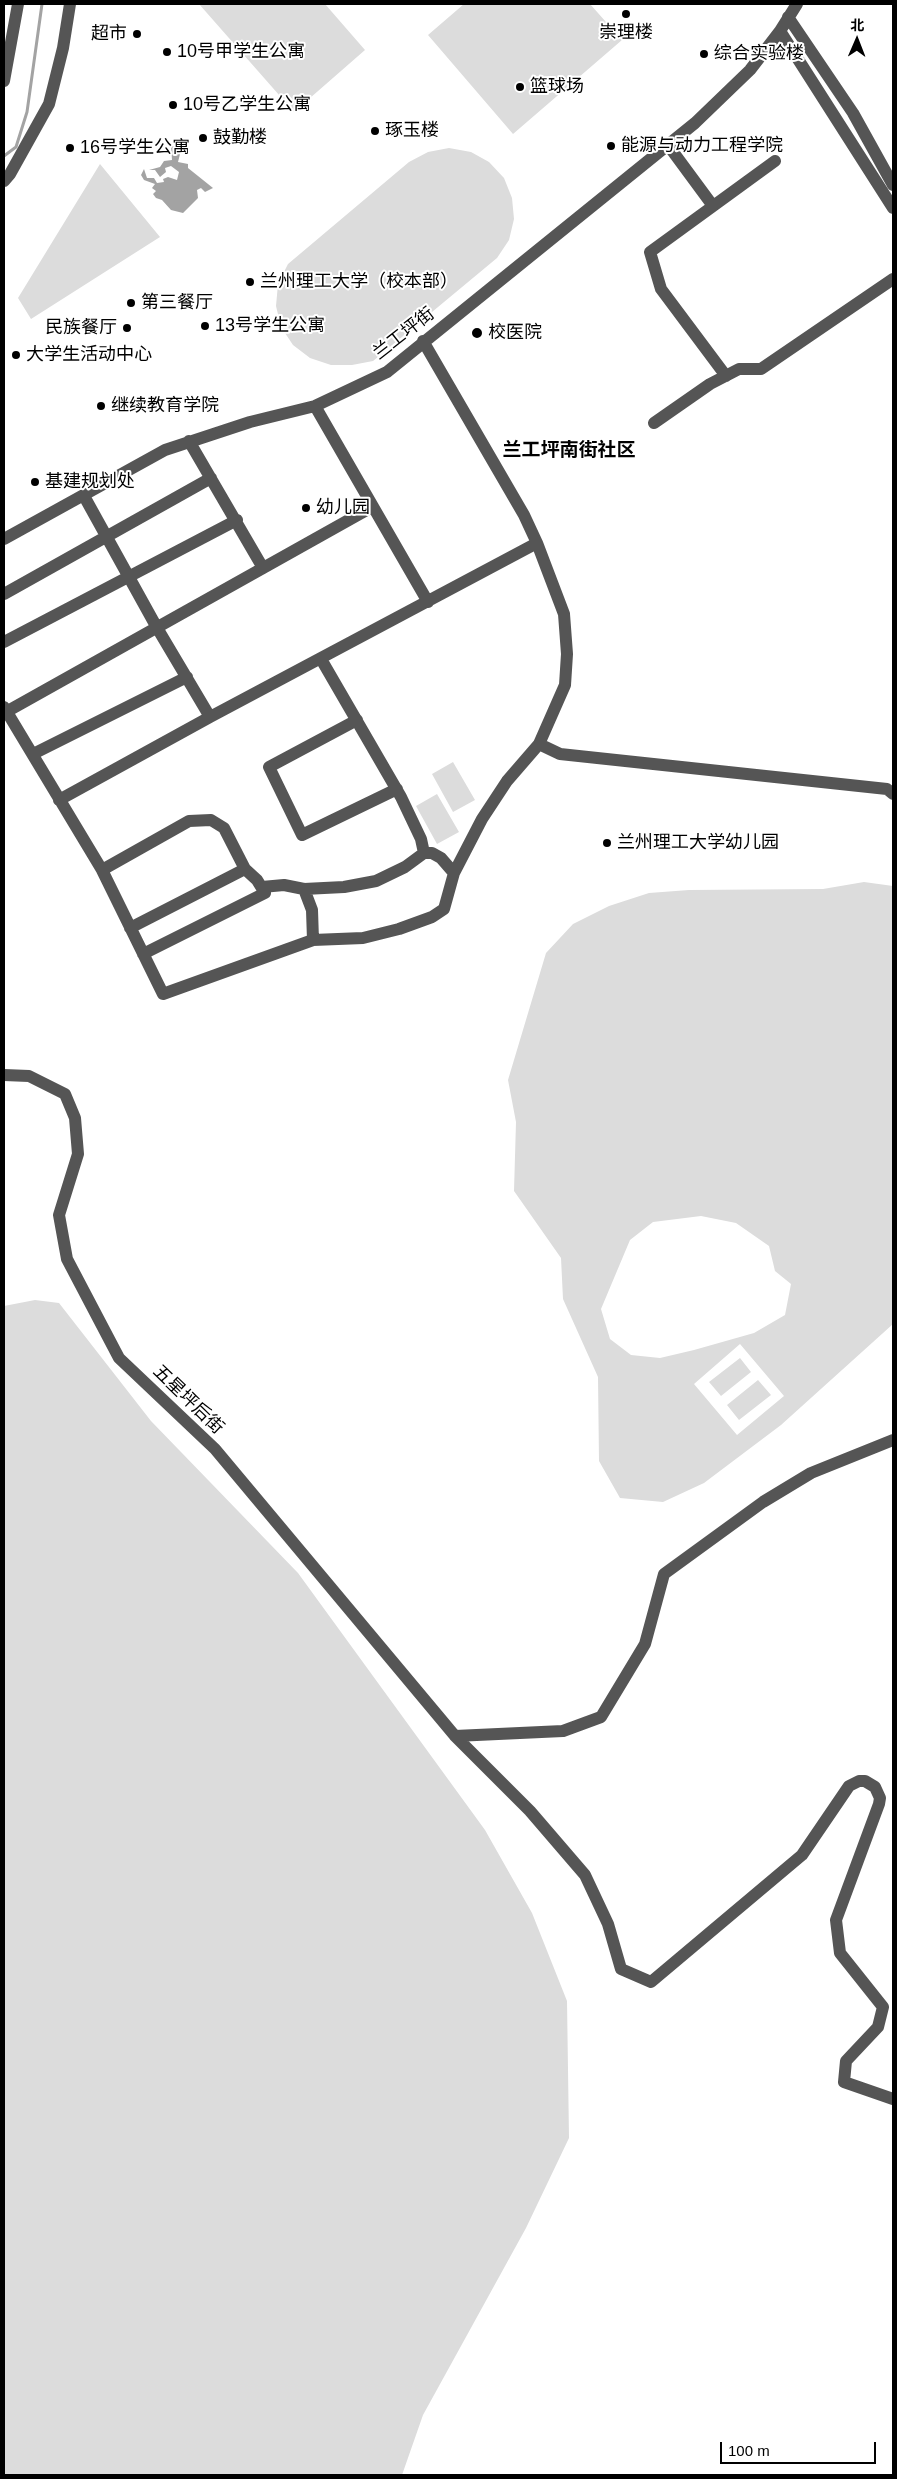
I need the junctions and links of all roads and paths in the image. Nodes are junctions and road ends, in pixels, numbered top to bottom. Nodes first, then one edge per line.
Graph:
1 (18, 4) edge
2 (70, 4) edge
3 (797, 4) edge
4 (788, 17) junction
5 (780, 31) junction
6 (4, 81) edge
7 (668, 145) junction
8 (775, 161) dead end
9 (4, 181) edge
10 (893, 185) edge
11 (713, 206) junction
12 (893, 208) edge
13 (893, 279) edge
14 (423, 341) junction
15 (726, 376) junction
16 (315, 406) junction
17 (654, 423) dead end
18 (189, 441) junction
19 (211, 478) junction
20 (84, 496) junction
21 (372, 507) junction
22 (236, 520) junction
23 (107, 536) junction
24 (4, 540) edge
25 (538, 543) junction
26 (262, 568) junction
27 (130, 576) junction
28 (4, 594) edge
29 (428, 602) junction
30 (156, 626) junction
31 (4, 642) edge
32 (321, 659) junction
33 (187, 677) junction
34 (5, 709) edge
35 (210, 717) junction
36 (357, 720) junction
37 (539, 744) junction
38 (33, 754) junction
39 (891, 787) edge
40 (397, 789) junction
41 (59, 800) junction
42 (424, 853) junction
43 (102, 870) junction
44 (245, 870) junction
45 (454, 873) junction
46 (262, 887) junction
47 (304, 889) junction
48 (130, 928) junction
49 (313, 940) junction
50 (143, 954) junction
51 (4, 1074) edge
52 (893, 1440) edge
53 (455, 1736) junction
54 (893, 2099) edge

1 - 6 street
2 - 9 street
3 - 4 street, 兰工坪街
4 - 5 street, 兰工坪街
4 - 10 street
5 - 7 street, 兰工坪街
5 - 12 street
7 - 11 street
7 - 14 street, 兰工坪街
8 - 11 street
11 - 15 street
13 - 15 street
14 - 16 street, 兰工坪街
14 - 25 street
15 - 17 street
16 - 18 street, 兰工坪街
16 - 21 street
18 - 19 street
18 - 20 street, 兰工坪街
19 - 22 street
19 - 23 street
20 - 23 street
20 - 24 street, 兰工坪街
21 - 26 street
21 - 29 street
22 - 26 street
22 - 27 street
23 - 27 street
23 - 28 street
25 - 29 street
25 - 37 street
26 - 30 street
27 - 30 street
27 - 31 street
29 - 32 street
30 - 33 street
30 - 34 street
32 - 35 street
32 - 36 street
33 - 35 street
33 - 38 street
34 - 38 street
35 - 41 street
36 - 40 street
36 - 40 street
37 - 39 street
37 - 45 street
38 - 41 street
40 - 42 street
41 - 43 street
42 - 45 street
42 - 47 street
43 - 44 street
43 - 48 street
44 - 46 street
44 - 48 street
45 - 49 street
46 - 47 street
46 - 50 street
47 - 49 street
48 - 50 street
49 - 50 street
51 - 53 street, 五星坪后街
52 - 53 street
53 - 54 street, 五星坪后街

